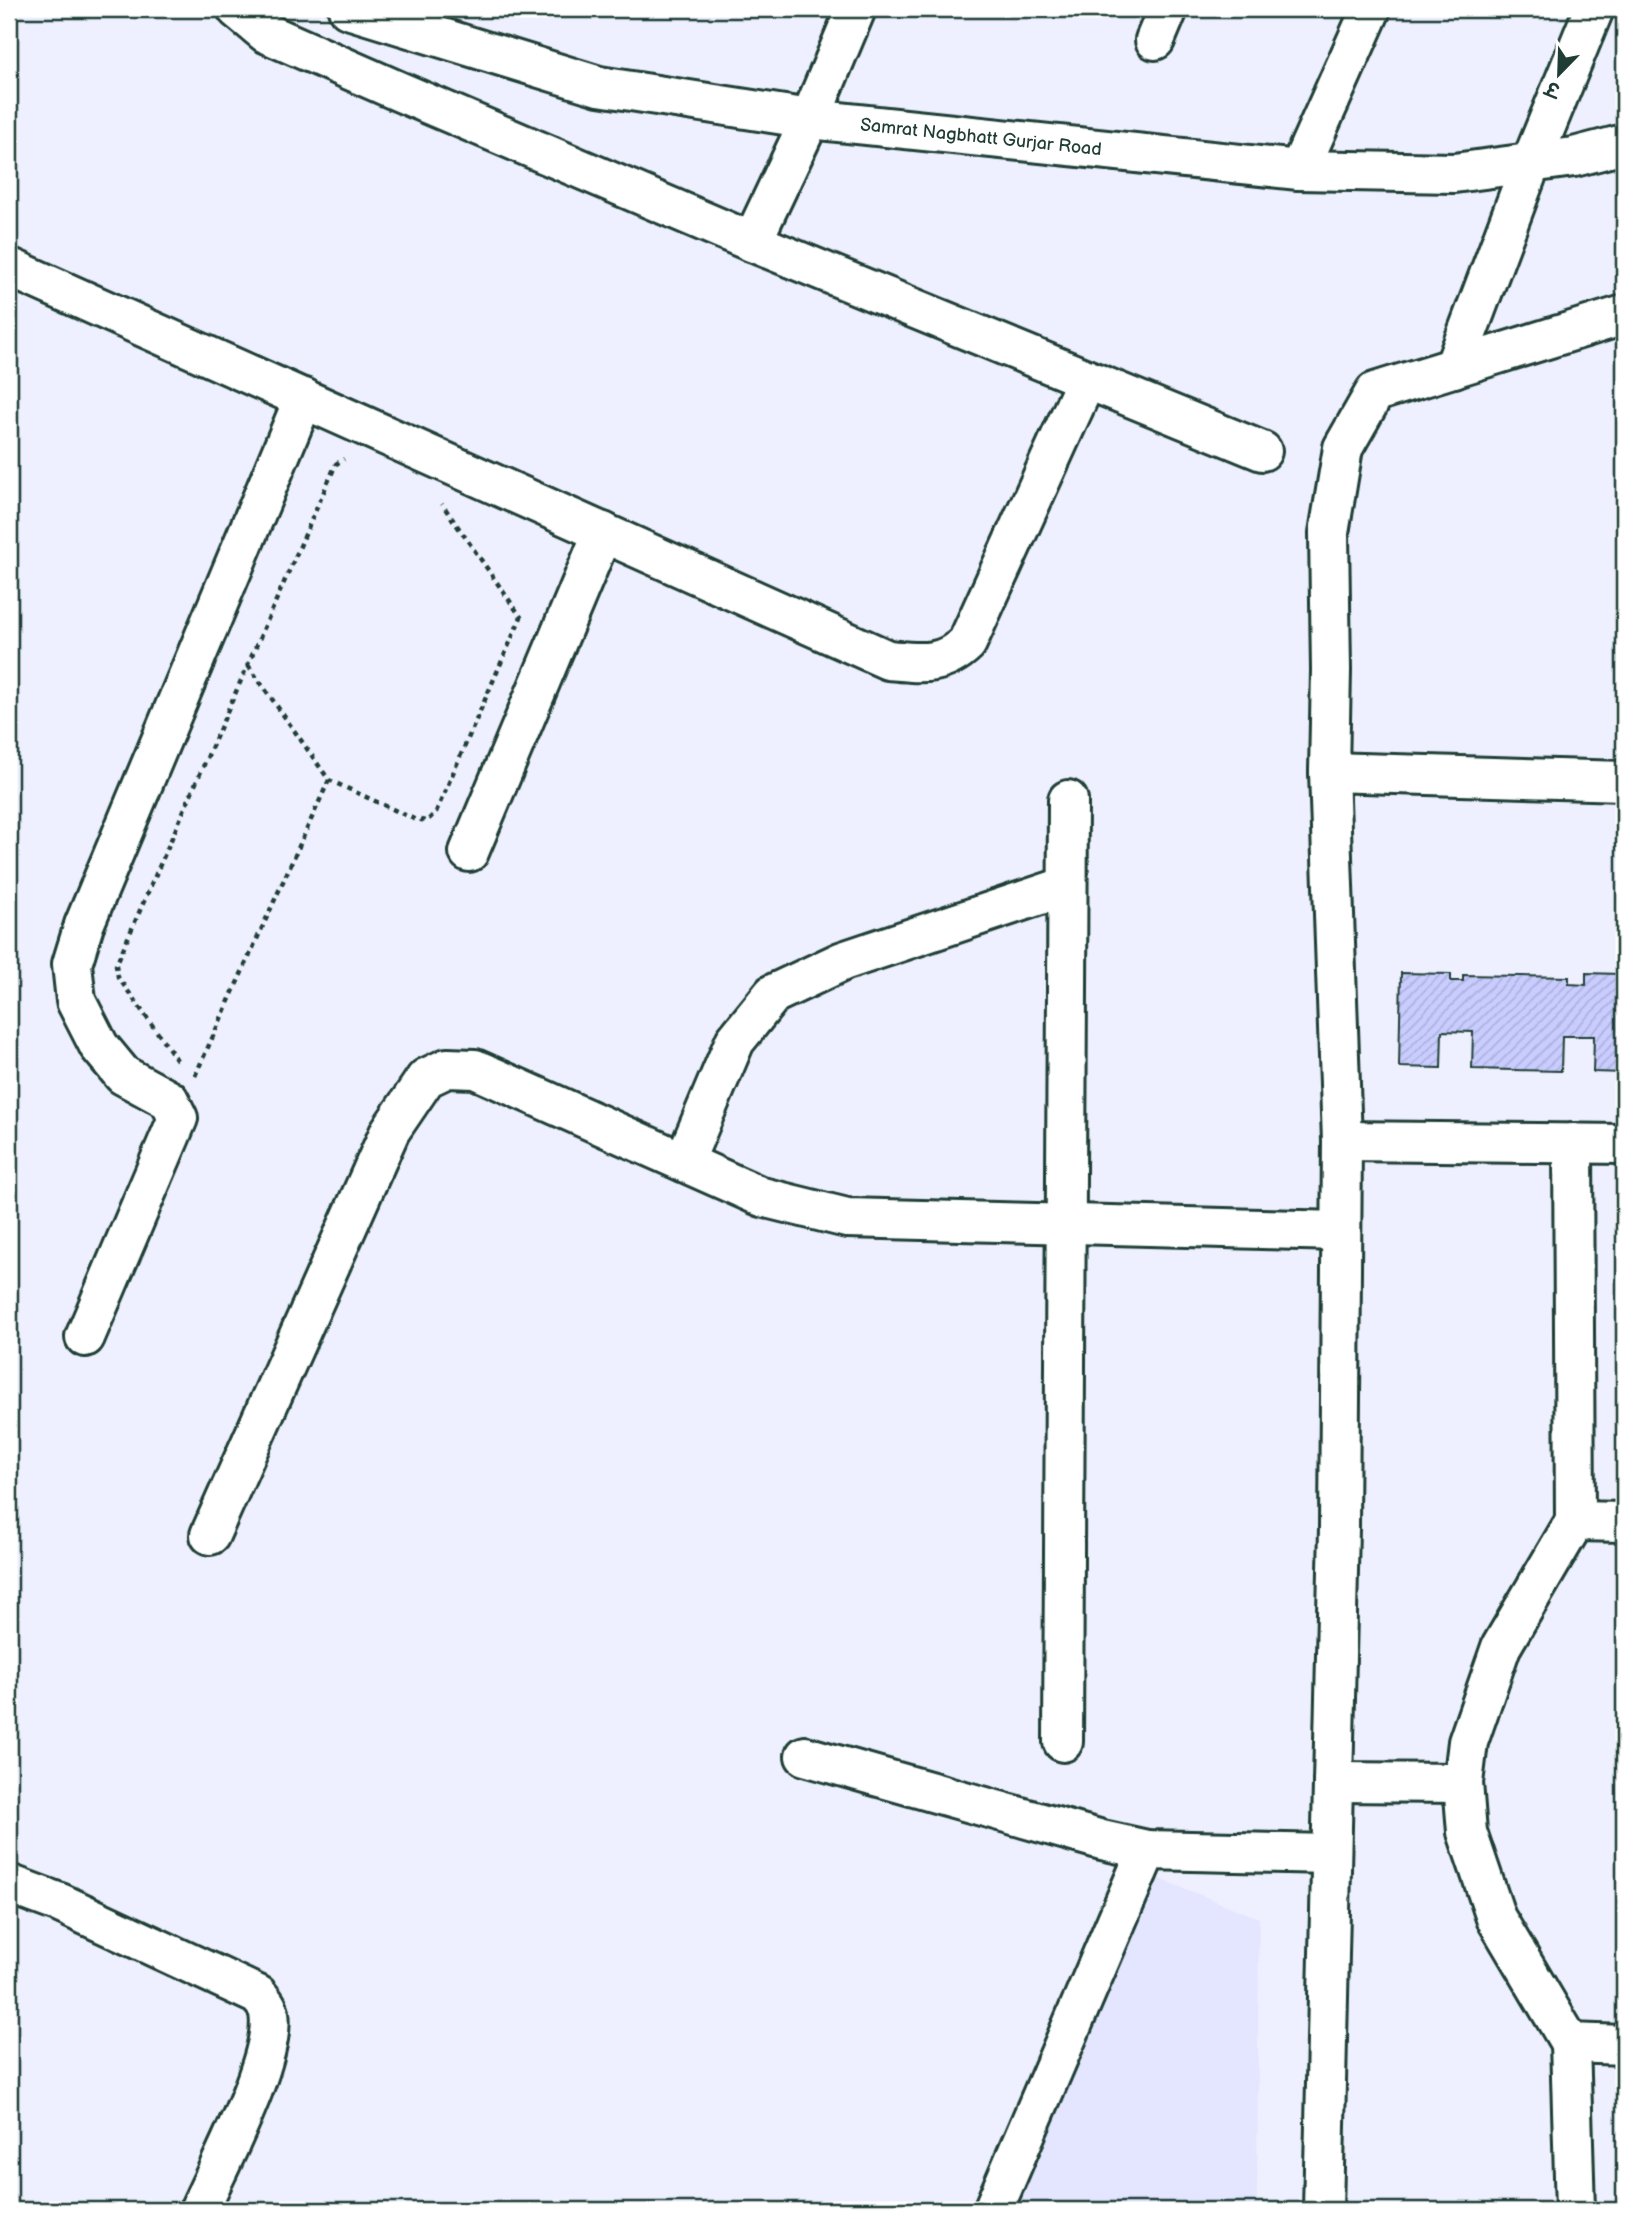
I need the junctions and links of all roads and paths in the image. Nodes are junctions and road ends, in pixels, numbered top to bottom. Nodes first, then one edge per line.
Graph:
1 (237, 9) edge
2 (348, 9) edge
3 (856, 9) edge
4 (1371, 9) edge
5 (1594, 9) edge
6 (810, 119) junction
7 (1624, 144) edge
8 (1531, 163) junction
9 (1299, 170) junction
10 (752, 242) junction
11 (9, 267) edge
12 (1624, 315) edge
13 (1454, 368) junction
14 (1086, 381) junction
15 (304, 398) junction
16 (1262, 451) dead end
17 (345, 458) dead end
18 (439, 500) dead end
19 (603, 532) junction
20 (248, 665) junction
21 (1329, 772) junction
22 (329, 780) junction
23 (1624, 780) edge
24 (1068, 800) dead end
25 (469, 852) dead end
26 (1067, 886) junction
27 (177, 1061) dead end
28 (185, 1071) dead end
29 (1342, 1141) junction
30 (1573, 1143) junction
31 (1624, 1144) edge
32 (684, 1162) junction
33 (1066, 1224) junction
34 (1341, 1231) junction
35 (85, 1338) dead end
36 (1576, 1521) junction
37 (1624, 1522) edge
38 (210, 1535) dead end
39 (1063, 1742) dead end
40 (805, 1756) dead end
41 (1333, 1782) junction
42 (1464, 1783) junction
43 (1147, 1850) junction
44 (1331, 1854) junction
45 (9, 1884) edge
46 (1570, 2043) junction
47 (1624, 2045) edge
48 (199, 2210) edge
49 (993, 2210) edge
50 (1323, 2210) edge
51 (1575, 2210) edge

1 - 10 street
2 - 6 street, Samrat Nagbhatt Gurjar Road
3 - 6 street
4 - 9 street
5 - 8 street
6 - 9 street, Samrat Nagbhatt Gurjar Road
6 - 10 street
7 - 8 street, Samrat Nagbhatt Gurjar Road
8 - 9 street, Samrat Nagbhatt Gurjar Road
8 - 13 street
10 - 14 street
11 - 15 street
12 - 13 street
13 - 21 street
14 - 16 street
14 - 19 street
15 - 19 street
15 - 35 street
17 - 20 path
18 - 22 path
19 - 25 street
20 - 22 path
20 - 27 path
21 - 23 street
21 - 29 street
22 - 28 path
24 - 26 street
26 - 32 street
26 - 33 street
29 - 30 street
29 - 34 street
30 - 31 street
30 - 36 street
32 - 33 street
32 - 38 street
33 - 34 street
33 - 39 street
34 - 41 street
36 - 37 street
36 - 42 street
40 - 43 street
41 - 42 street
41 - 44 street
42 - 46 street
43 - 44 street
43 - 49 street
44 - 50 street
45 - 48 street
46 - 47 street
46 - 51 street

